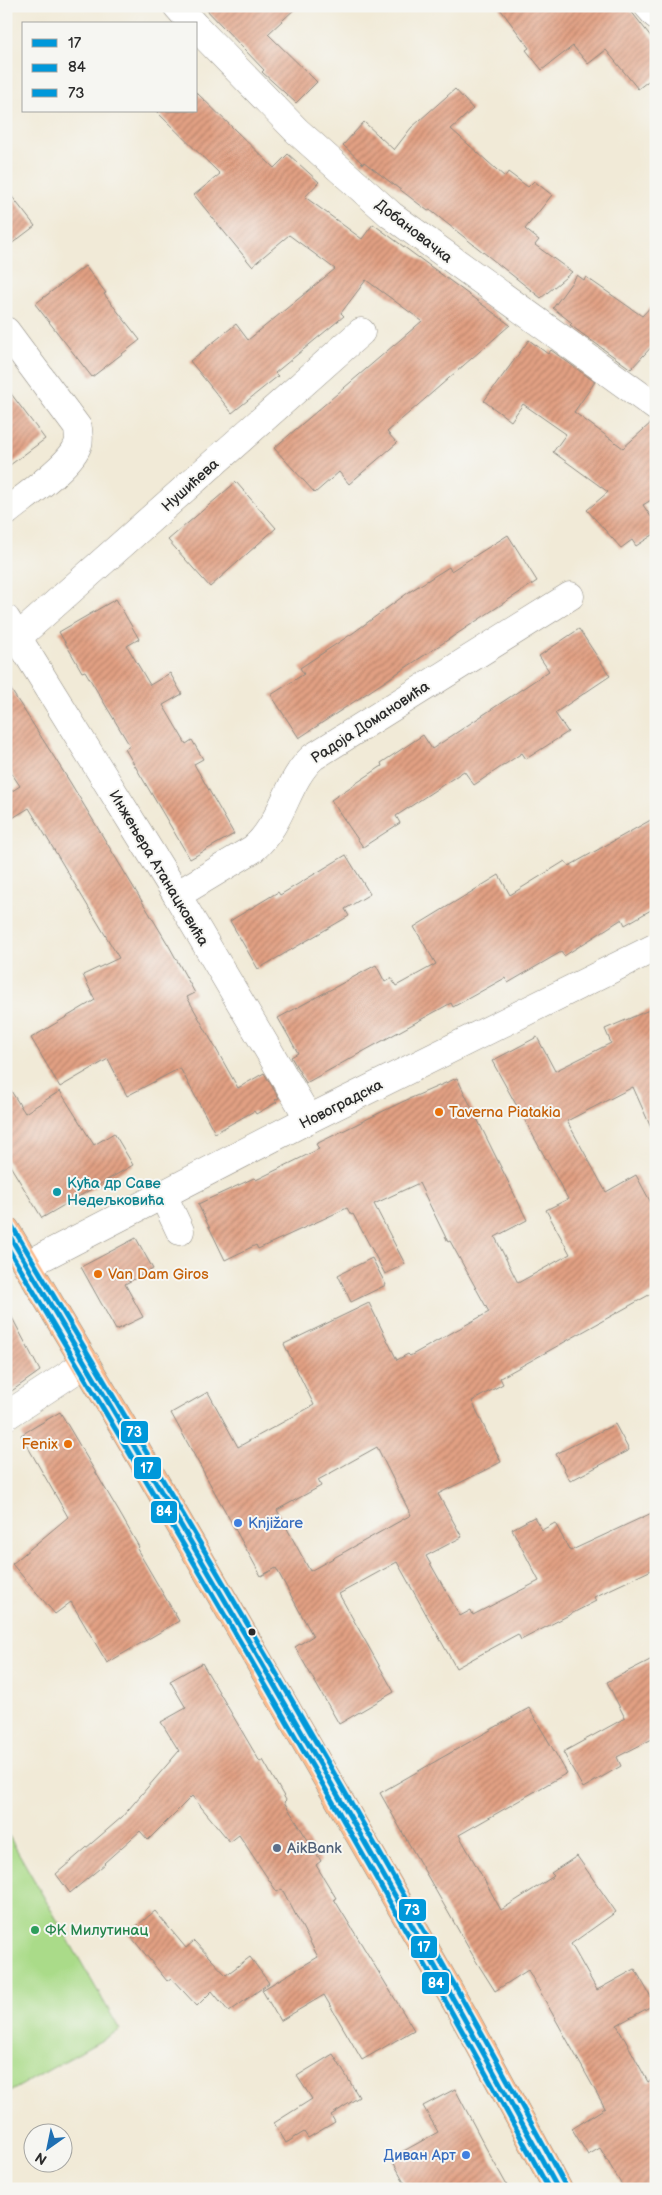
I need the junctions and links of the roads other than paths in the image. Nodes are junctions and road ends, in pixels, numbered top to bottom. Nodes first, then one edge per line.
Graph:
1 (177, 6) edge
2 (648, 6) edge
3 (656, 15) edge
4 (191, 22) edge
5 (198, 29) edge
6 (6, 331) edge
7 (361, 332) dead end
8 (656, 407) edge
9 (6, 512) edge
10 (570, 596) dead end
11 (12, 628) edge
12 (177, 895) junction
13 (656, 948) edge
14 (309, 1120) junction
15 (162, 1195) junction
16 (6, 1230) edge
17 (180, 1231) dead end
18 (28, 1264) junction
19 (86, 1363) junction
20 (6, 1416) edge
21 (558, 2189) edge

1 - 4 street
2 - 3 street
5 - 8 street, Добановачка
6 - 9 street
7 - 11 street, Нушићева
10 - 12 street, Радоја Домановића
11 - 12 street, Инжењера Атанацковића
12 - 14 street, Инжењера Атанацковића
13 - 14 street, Новоградска
14 - 15 street, Новоградска
15 - 17 street
15 - 18 street, Новоградска
16 - 18 main road
18 - 19 main road
19 - 20 street
19 - 21 main road

